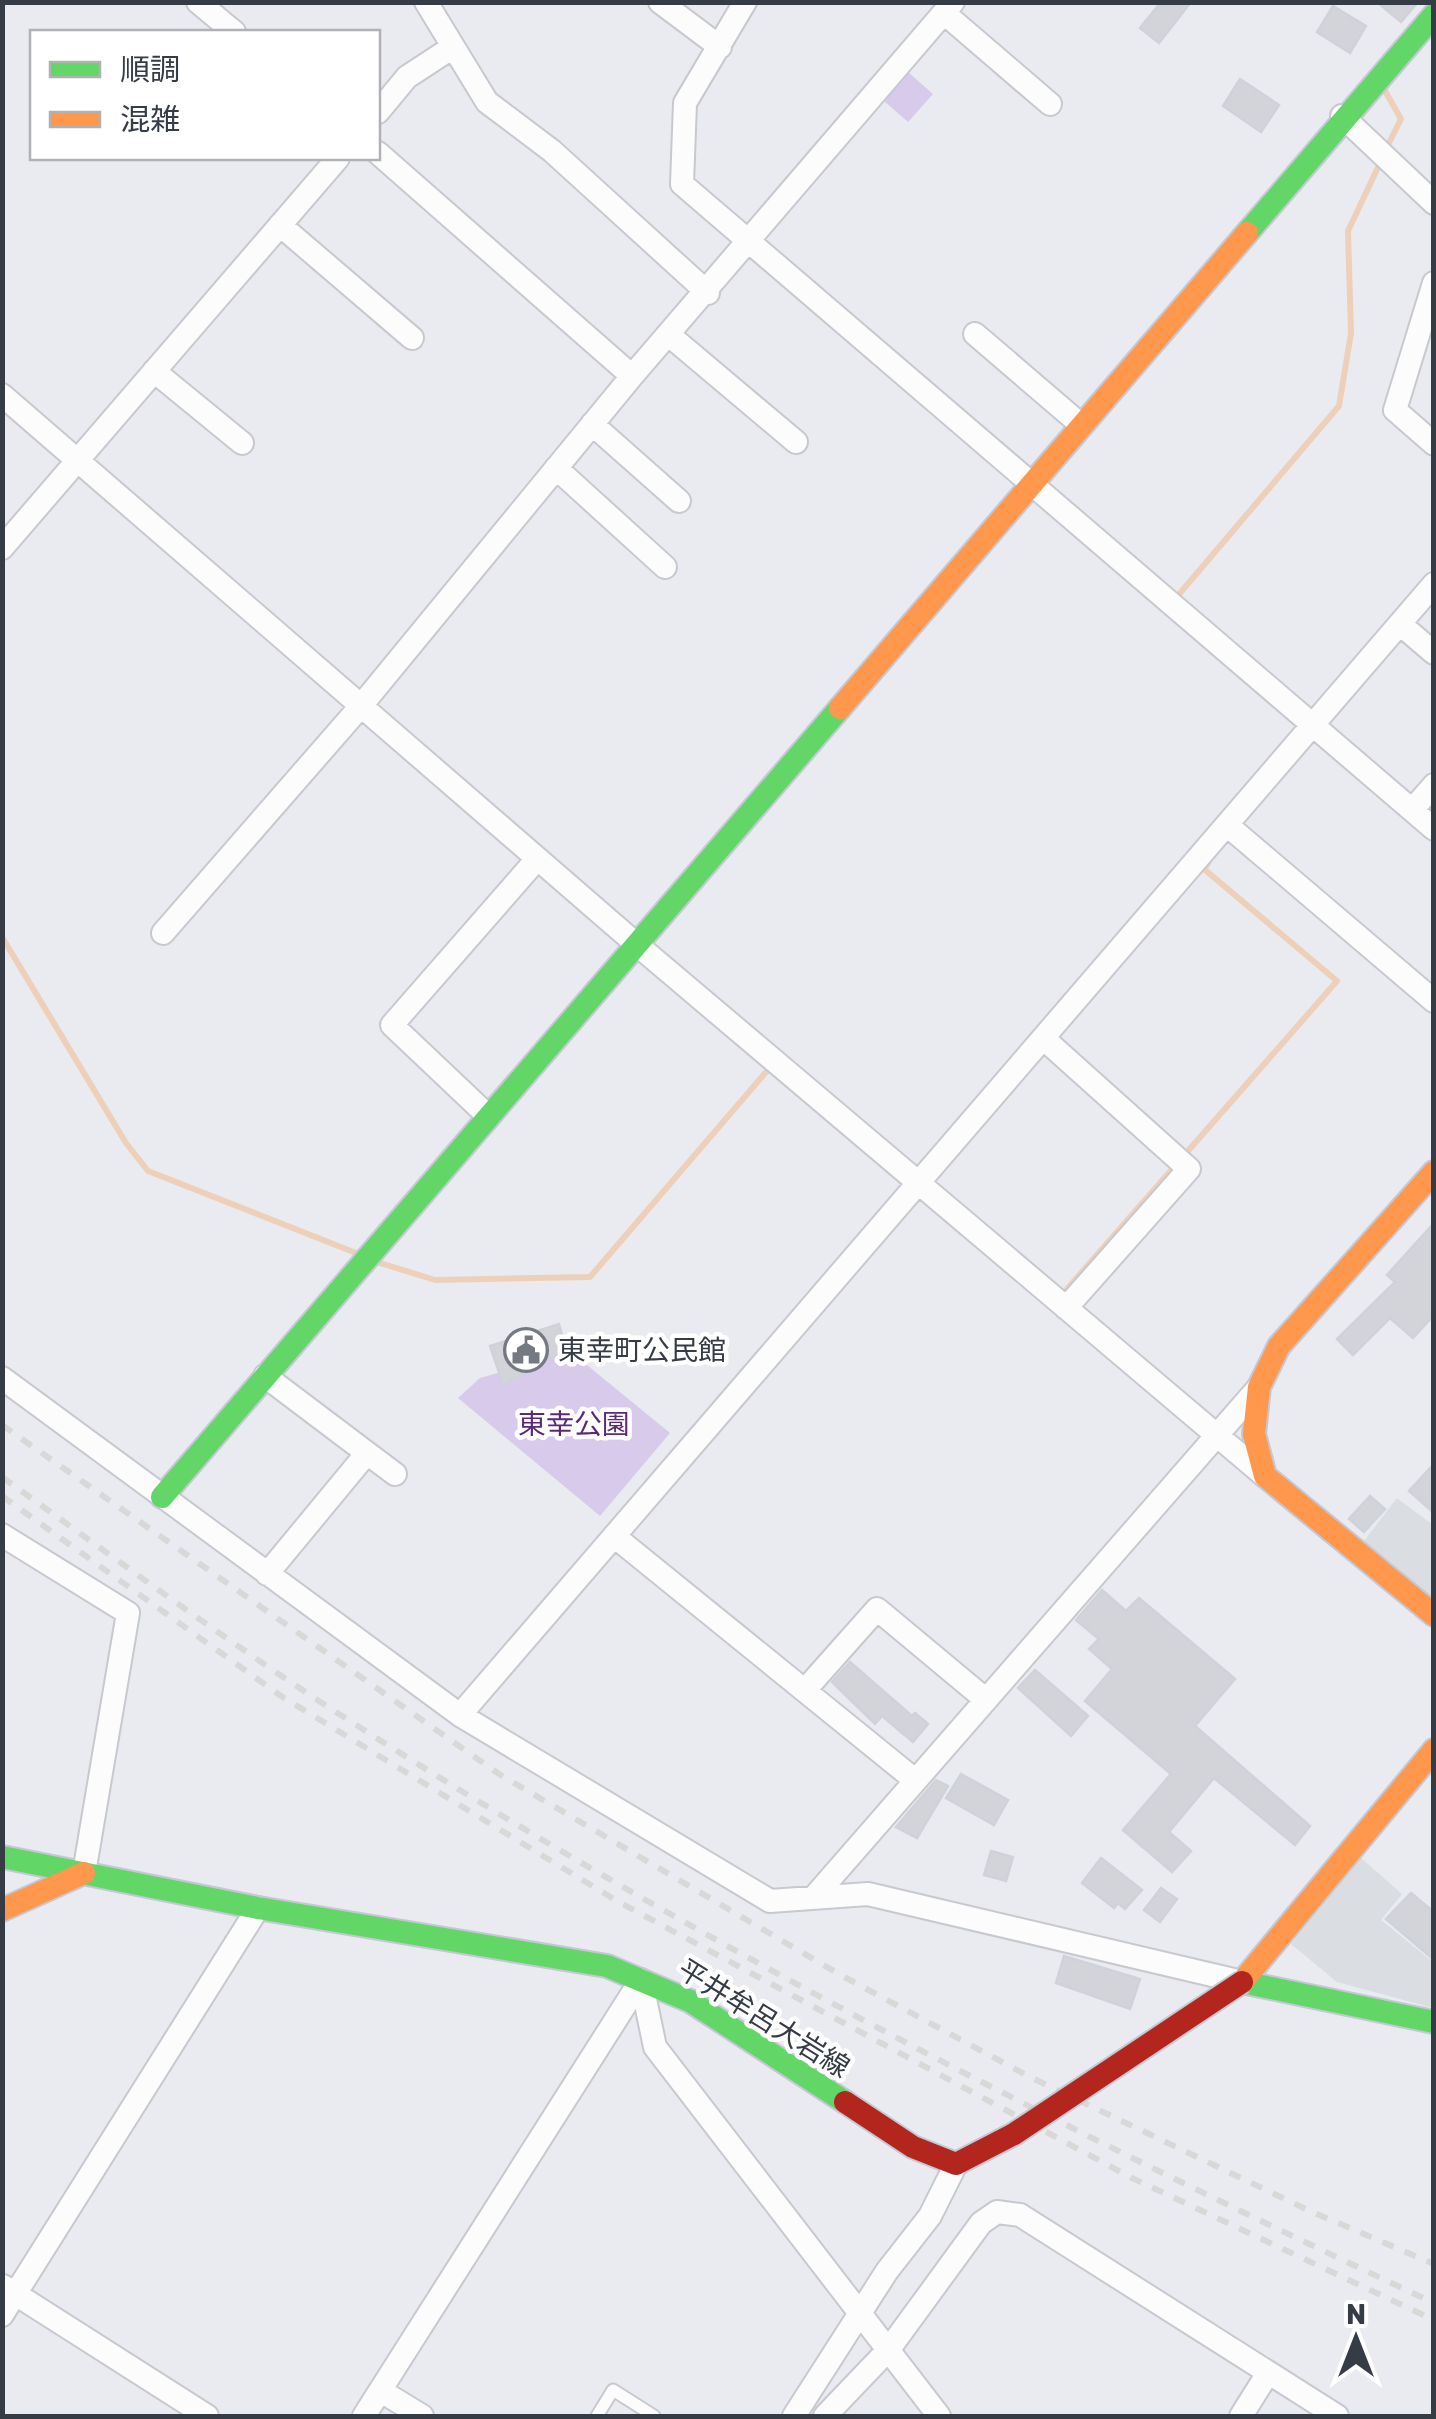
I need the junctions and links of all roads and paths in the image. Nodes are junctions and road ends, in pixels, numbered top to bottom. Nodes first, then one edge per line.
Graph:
1 (198, 2) edge
2 (426, 2) edge
3 (660, 2) edge
4 (744, 2) edge
5 (948, 8) edge
6 (1434, 15) edge
7 (232, 30) edge
8 (454, 47) junction
9 (720, 47) junction
10 (1050, 104) dead end
11 (380, 110) edge
12 (1342, 116) junction
13 (380, 155) edge
14 (336, 160) edge
15 (1434, 202) edge
16 (280, 225) junction
17 (751, 242) junction
18 (1434, 283) edge
19 (708, 292) junction
20 (975, 334) dead end
21 (669, 336) junction
22 (412, 338) dead end
23 (154, 371) junction
24 (632, 376) junction
25 (2, 394) edge
26 (592, 424) junction
27 (1080, 424) junction
28 (796, 442) dead end
29 (242, 443) dead end
30 (1434, 444) edge
31 (78, 459) junction
32 (556, 468) junction
33 (1030, 484) junction
34 (680, 501) dead end
35 (2, 548) edge
36 (666, 567) dead end
37 (1434, 584) edge
38 (1400, 624) junction
39 (1434, 652) edge
40 (360, 707) junction
41 (1314, 724) junction
42 (1434, 785) edge
43 (1412, 810) junction
44 (1227, 825) junction
45 (1434, 829) edge
46 (537, 859) junction
47 (163, 933) dead end
48 (635, 943) junction
49 (1434, 1001) edge
50 (1043, 1038) junction
51 (487, 1115) junction
52 (1434, 1172) edge
53 (918, 1183) junction
54 (1066, 1308) junction
55 (265, 1376) junction
56 (2, 1378) edge
57 (1258, 1387) junction
58 (1214, 1433) junction
59 (367, 1454) junction
60 (394, 1474) dead end
61 (1265, 1476) junction
62 (162, 1497) junction
63 (2, 1535) edge
64 (614, 1536) junction
65 (267, 1574) junction
66 (1434, 1615) edge
67 (805, 1690) junction
68 (985, 1699) junction
69 (460, 1715) junction
70 (1434, 1750) edge
71 (915, 1780) junction
72 (2, 1857) edge
73 (84, 1872) junction
74 (815, 1896) junction
75 (258, 1908) junction
76 (2, 1910) edge
77 (641, 1980) junction
78 (1242, 1982) junction
79 (1434, 2022) edge
80 (956, 2164) junction
81 (9, 2290) edge
82 (862, 2311) junction
83 (2, 2315) edge
84 (890, 2349) junction
85 (1268, 2373) junction
86 (381, 2391) junction
87 (207, 2416) edge
88 (364, 2416) edge
89 (422, 2416) edge
90 (598, 2416) edge
91 (654, 2416) edge
92 (794, 2416) edge
93 (825, 2416) edge
94 (939, 2416) edge
95 (1241, 2416) edge
96 (1337, 2416) edge

1 - 7 street
2 - 8 street
3 - 9 street
4 - 9 street
5 - 10 street
5 - 17 street
6 - 12 street
8 - 11 street
8 - 19 street
9 - 17 street
12 - 15 street
12 - 27 street
13 - 24 street
14 - 16 street
16 - 22 street
16 - 23 street
17 - 19 street
17 - 33 street
18 - 30 street
19 - 21 street
20 - 27 street
21 - 24 street
21 - 28 street
23 - 29 street
23 - 31 street
24 - 26 street
25 - 31 street
26 - 32 street
26 - 34 street
27 - 33 street
31 - 35 street
31 - 40 street
32 - 36 street
32 - 40 street
33 - 41 street
33 - 48 street
37 - 38 street
38 - 39 street
38 - 41 street
40 - 46 street
40 - 47 street
41 - 43 street
41 - 44 street
42 - 43 street
43 - 45 street
44 - 49 street
44 - 50 street
46 - 48 street
46 - 51 street
48 - 51 street
48 - 53 street
50 - 53 street
50 - 54 street
51 - 55 street
52 - 57 street
53 - 54 street
53 - 64 street
54 - 58 street
55 - 59 street
55 - 62 street
56 - 62 street
57 - 58 street
57 - 61 street
58 - 61 street
58 - 68 street
59 - 60 street
59 - 65 street
61 - 66 street
62 - 65 street
63 - 73 street
64 - 67 street
64 - 69 street
65 - 69 street
67 - 68 street
67 - 71 street
68 - 71 street
69 - 74 street
70 - 78 street
71 - 74 street
72 - 73 street, 平井牟呂大岩線
73 - 75 street, 平井牟呂大岩線
73 - 76 street
74 - 78 street
75 - 77 street, 平井牟呂大岩線
75 - 81 street
77 - 80 street, 平井牟呂大岩線
77 - 82 street
77 - 86 street
78 - 79 street
78 - 80 street, bridge
80 - 82 street
81 - 83 street
81 - 87 street
82 - 84 street
82 - 92 street
84 - 85 street
84 - 93 street
84 - 94 street
85 - 95 street
85 - 96 street
86 - 88 street
86 - 89 street
90 - 91 lane

